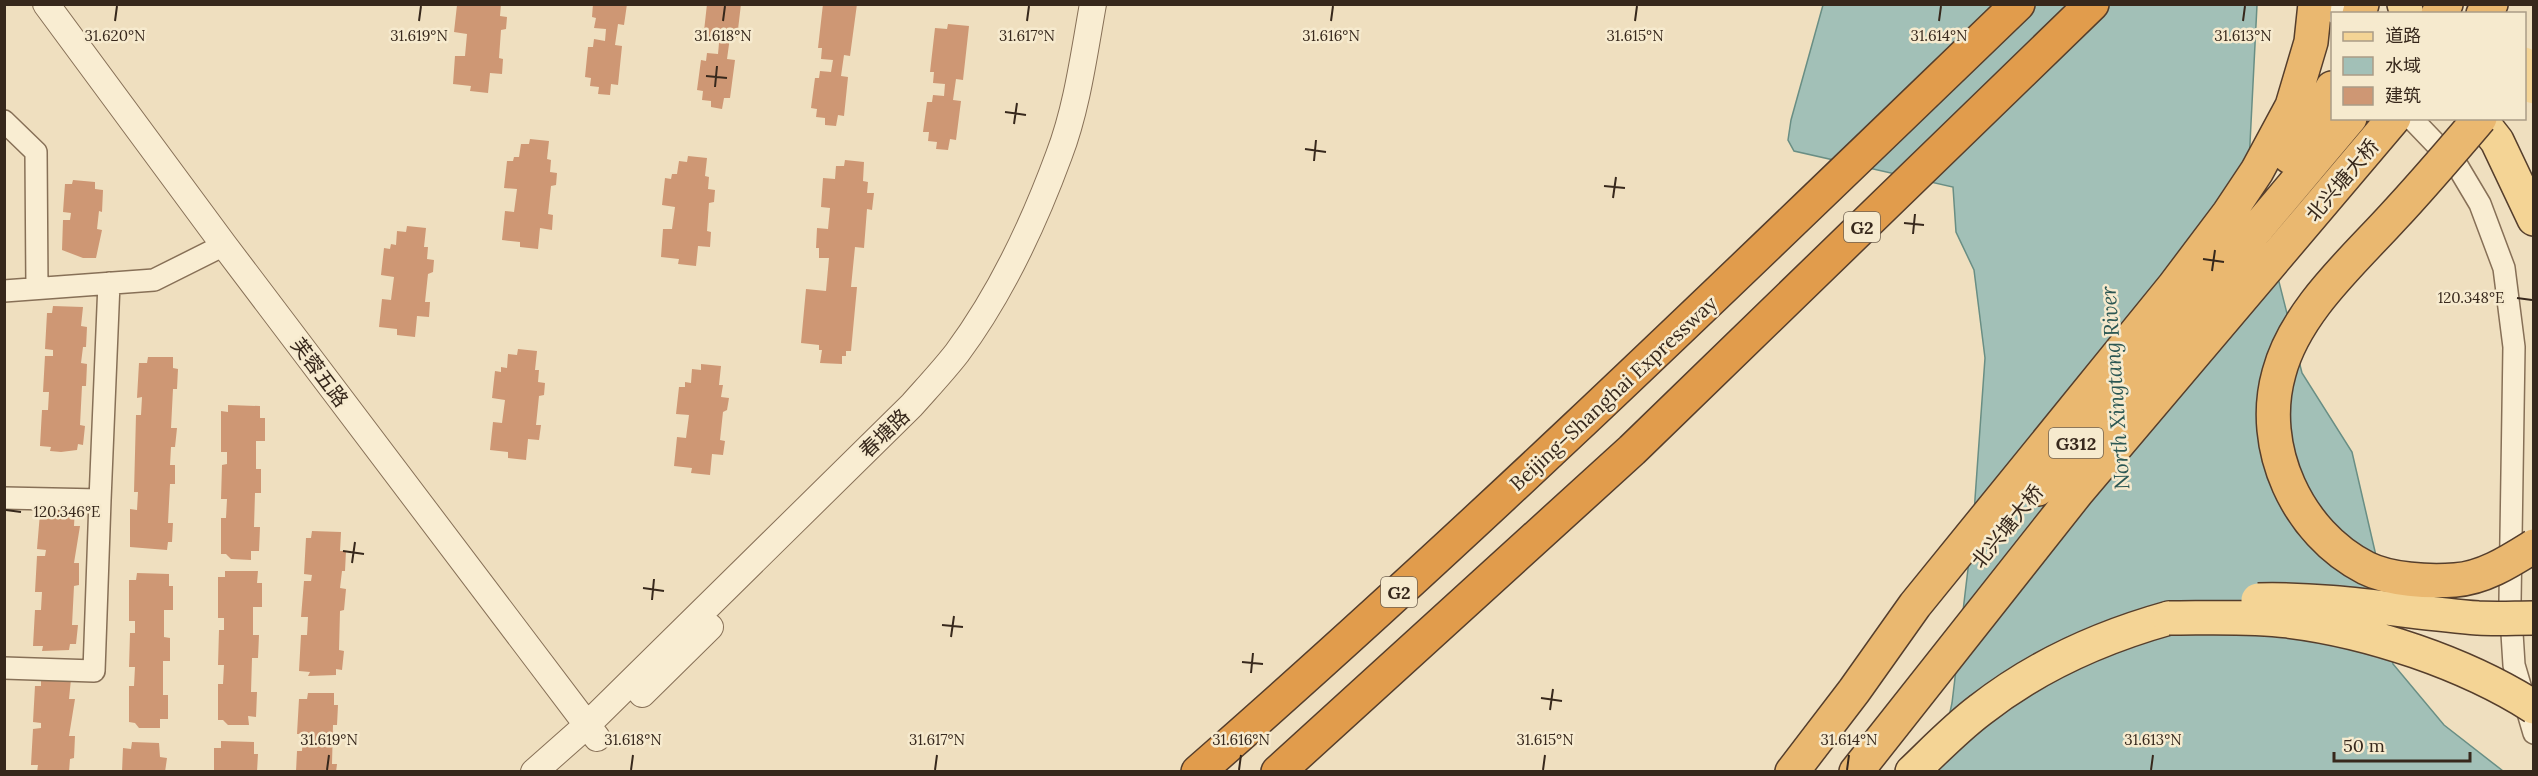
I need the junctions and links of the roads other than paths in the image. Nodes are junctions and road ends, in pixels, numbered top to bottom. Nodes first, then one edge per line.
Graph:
1 (46, 4) edge
2 (1093, 4) edge
3 (1102, 4) edge
4 (2018, 4) edge
5 (2092, 4) edge
6 (2314, 4) edge
7 (2526, 69) edge
8 (2534, 87) edge
9 (2331, 90) edge
10 (2348, 120) edge
11 (2392, 120) edge
12 (2413, 120) edge
13 (2477, 120) edge
14 (2481, 120) edge
15 (4, 121) edge
16 (2534, 219) edge
17 (224, 244) junction
18 (109, 284) junction
19 (2174, 286) junction
20 (37, 288) junction
21 (4, 291) edge
22 (4, 498) edge
23 (100, 500) junction
24 (2534, 546) edge
25 (2169, 618) junction
26 (2534, 618) edge
27 (4, 669) edge
28 (2533, 722) edge
29 (592, 732) junction
30 (534, 771) edge
31 (559, 771) edge
32 (1198, 771) edge
33 (1278, 771) edge
34 (1792, 771) edge
35 (1807, 771) edge
36 (1856, 771) edge
37 (1912, 771) edge

1 - 17 street, 芙蓉五路
2 - 29 street, 春塘路
3 - 29 street, 春塘路
4 - 32 highway, Beijing–Shanghai Expressway / G2
5 - 33 highway, G2
6 - 19 highway
7 - 8 main road, bridge
9 - 19 highway
10 - 35 highway, 北兴塘大桥 / G312
11 - 36 highway, 北兴塘大桥 / G312
12 - 28 street
13 - 24 highway, bridge
14 - 16 main road
15 - 20 street
17 - 18 street
17 - 29 street, 芙蓉五路
18 - 20 street
18 - 23 street
19 - 34 highway
20 - 21 street
22 - 23 street
23 - 27 street
25 - 26 main road, bridge
25 - 28 main road, bridge
25 - 37 main road
29 - 30 street, 春塘路
29 - 31 street, 春塘路

